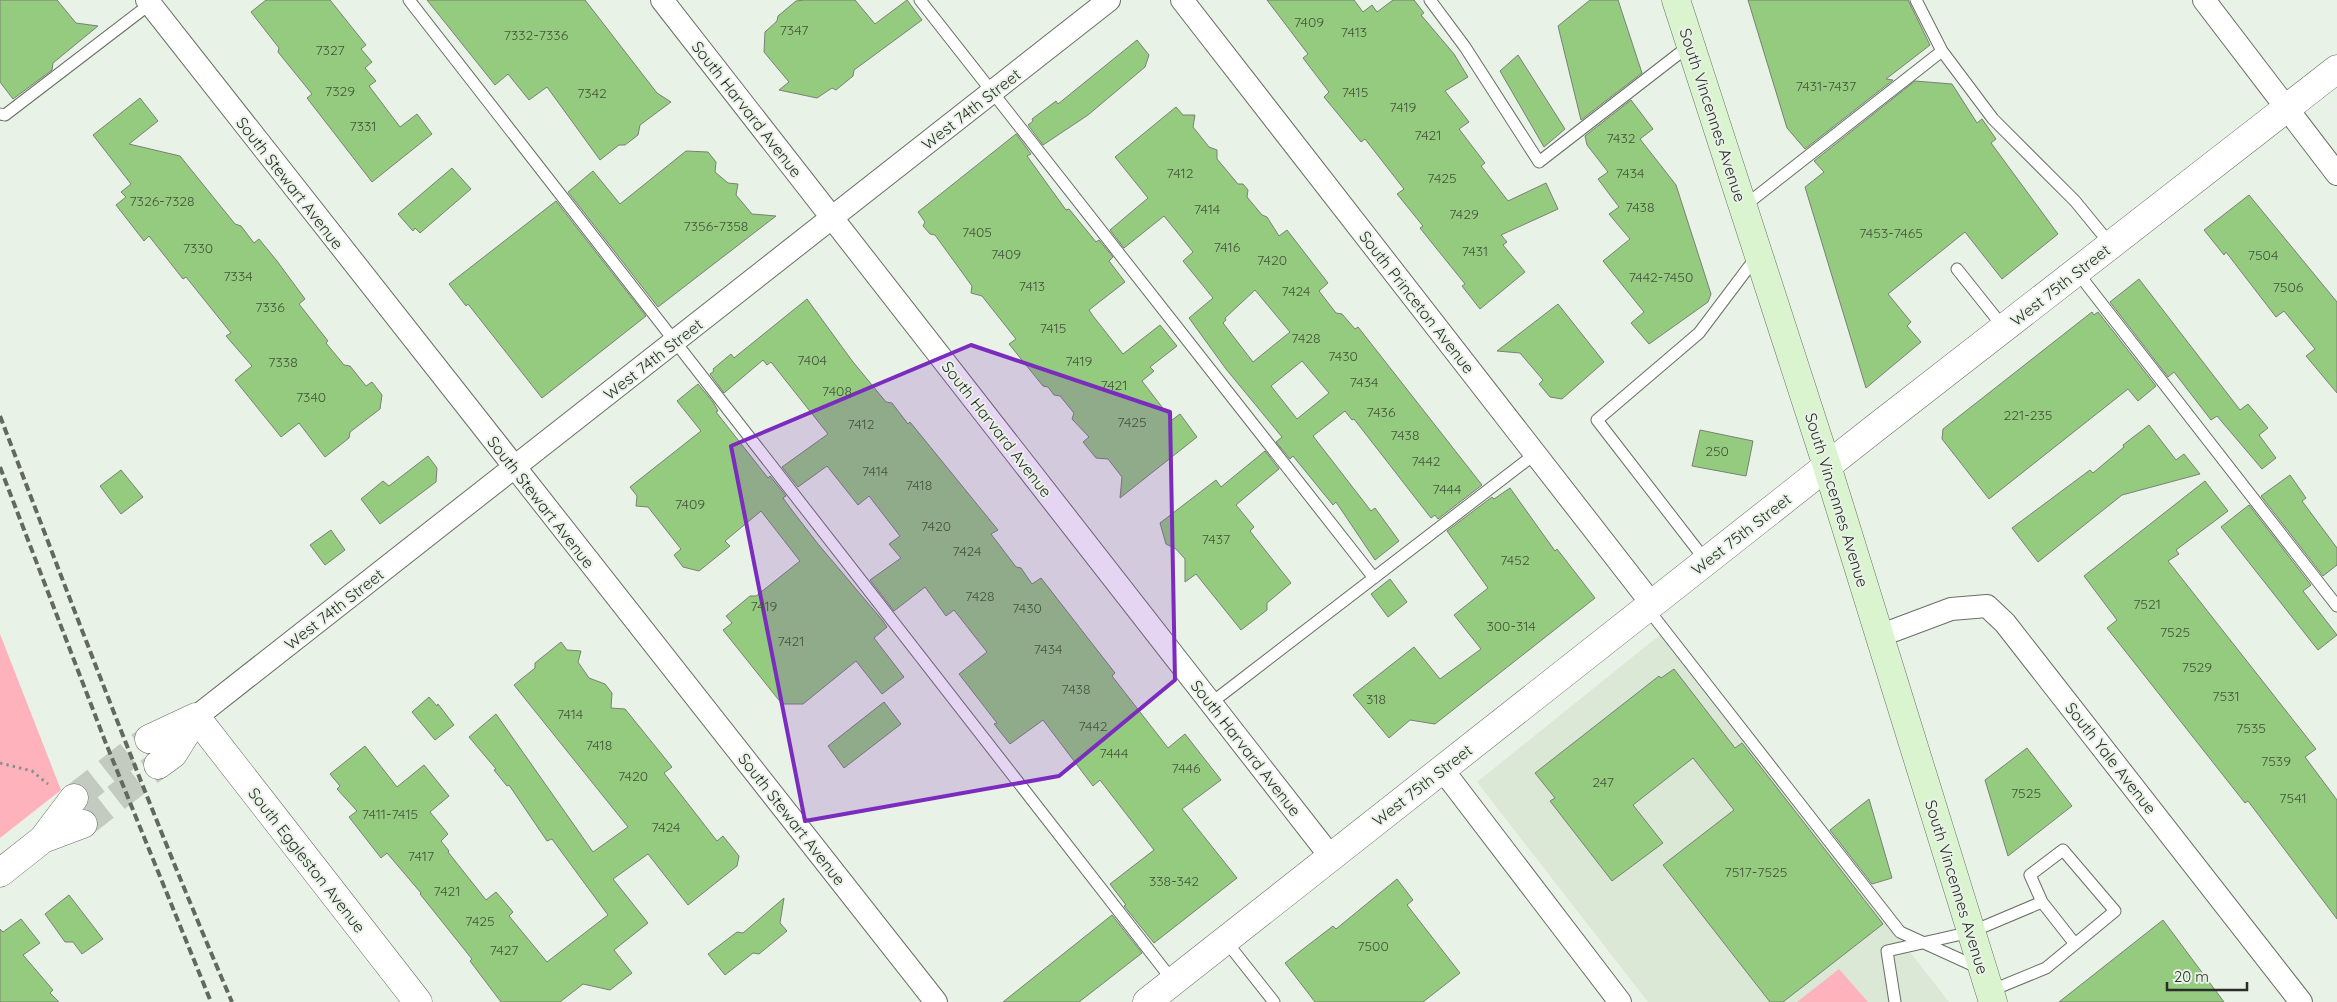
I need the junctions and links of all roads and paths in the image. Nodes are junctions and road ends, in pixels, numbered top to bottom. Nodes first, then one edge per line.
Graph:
1 (409, 0) edge
2 (662, 0) edge
3 (920, 0) edge
4 (1109, 0) edge
5 (1182, 0) edge
6 (1430, 0) edge
7 (1676, 0) edge
8 (1916, 0) edge
9 (2204, 0) edge
10 (148, 2) edge
11 (1690, 45) junction
12 (1942, 51) junction
13 (2337, 69) edge
14 (992, 93) junction
15 (2286, 109) junction
16 (0, 114) edge
17 (2337, 174) edge
18 (1743, 207) junction
19 (833, 219) junction
20 (2111, 245) junction
21 (1758, 255) junction
22 (1957, 269) dead end
23 (2077, 272) junction
24 (2004, 328) junction
25 (676, 341) junction
26 (1535, 454) junction
27 (1827, 466) junction
28 (514, 468) junction
29 (1706, 562) junction
30 (1374, 578) junction
31 (1649, 606) junction
32 (2337, 606) edge
33 (1879, 636) junction
34 (1211, 703) junction
35 (196, 717) junction
36 (149, 739) tunnel mouth
37 (0, 763) edge
38 (158, 765) tunnel mouth
39 (1442, 770) junction
40 (48, 784) dead end
41 (74, 798) tunnel mouth
42 (83, 824) tunnel mouth
43 (43, 839) junction
44 (1331, 857) junction
45 (0, 873) edge
46 (2042, 902) junction
47 (1971, 932) junction
48 (1225, 940) junction
49 (1924, 943) junction
50 (2075, 944) junction
51 (1173, 981) junction
52 (1989, 988) edge
53 (418, 1002) edge
54 (936, 1002) edge
55 (1147, 1002) edge
56 (1274, 1002) edge
57 (1620, 1002) edge
58 (1896, 1002) edge
59 (2301, 1002) edge

1 - 25 lane
2 - 19 street, South Harvard Avenue
3 - 14 lane
4 - 14 street, West 74th Street
5 - 26 street, South Princeton Avenue
6 - 11 lane
7 - 11 main road, South Vincennes Avenue
8 - 12 lane
9 - 15 street
10 - 16 lane
10 - 28 street, South Stewart Avenue
11 - 18 main road, South Vincennes Avenue
12 - 18 lane
12 - 20 lane
13 - 15 street, West 75th Street
14 - 19 street, West 74th Street
14 - 30 lane
15 - 17 street
15 - 20 street, West 75th Street
18 - 21 main road, South Vincennes Avenue
19 - 25 street, West 74th Street
19 - 34 street, South Harvard Avenue
20 - 23 street, West 75th Street
21 - 27 main road, South Vincennes Avenue
21 - 29 lane
22 - 24 lane
23 - 24 street, West 75th Street
23 - 32 lane
24 - 27 street, West 75th Street
25 - 28 street, West 74th Street
25 - 51 lane
26 - 30 lane
26 - 31 street, South Princeton Avenue
27 - 29 street, West 75th Street
27 - 33 main road, South Vincennes Avenue
28 - 35 street, West 74th Street
28 - 54 street, South Stewart Avenue
29 - 31 street, West 75th Street
30 - 34 lane
31 - 39 street, West 75th Street
31 - 49 lane
33 - 47 main road, South Vincennes Avenue
33 - 59 street, South Yale Avenue
34 - 44 street, South Harvard Avenue
35 - 36 street, West 74th Street
35 - 38 street, West 74th Street
35 - 53 street, South Eggleston Avenue
37 - 40 path
39 - 44 street, West 75th Street
39 - 57 street
41 - 43 street
42 - 43 street
43 - 45 street
44 - 48 street, West 75th Street
46 - 47 lane
46 - 50 lane
46 - 50 lane
47 - 49 lane
47 - 52 main road, South Vincennes Avenue
48 - 51 street, West 75th Street
48 - 56 lane
49 - 52 lane
49 - 58 lane
50 - 52 lane
51 - 55 street, West 75th Street

